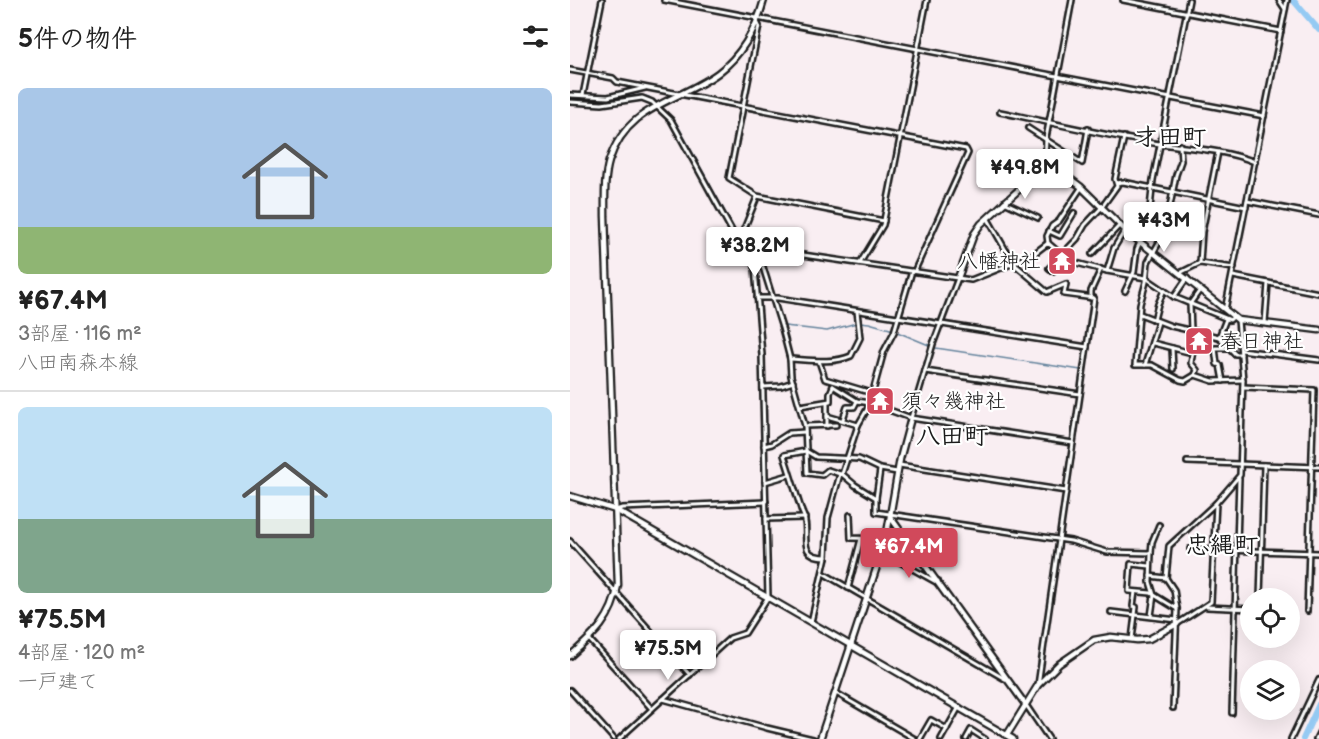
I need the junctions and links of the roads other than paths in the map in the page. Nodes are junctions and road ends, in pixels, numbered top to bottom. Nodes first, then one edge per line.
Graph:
1 (602, 0) edge
2 (663, 0) edge
3 (764, 0) edge
4 (927, 0) edge
5 (1072, 0) edge
6 (1123, 0) edge
7 (1189, 0) edge
8 (1279, 0) edge
9 (1287, 0) edge
10 (1285, 7) junction
11 (1187, 12) junction
12 (758, 20) junction
13 (1281, 30) junction
14 (917, 49) junction
15 (570, 70) edge
16 (587, 73) junction
17 (1058, 76) junction
18 (647, 87) junction
19 (679, 94) junction
20 (570, 95) edge
21 (583, 95) junction
22 (1170, 98) junction
23 (570, 102) edge
24 (655, 105) junction
25 (743, 106) junction
26 (1000, 112) dead end
27 (1264, 116) junction
28 (1049, 122) junction
29 (1028, 128) dead end
30 (1088, 129) junction
31 (900, 136) junction
32 (1124, 136) junction
33 (1046, 140) junction
34 (1160, 144) junction
35 (1180, 145) junction
36 (1218, 152) junction
37 (1255, 162) junction
38 (1046, 166) junction
39 (1117, 183) junction
40 (1081, 187) junction
41 (1151, 188) junction
42 (1173, 192) junction
43 (757, 196) junction
44 (1209, 199) junction
45 (1247, 201) junction
46 (1004, 202) junction
47 (1102, 207) junction
48 (1246, 207) junction
49 (1074, 213) dead end
50 (1319, 215) edge
51 (987, 218) junction
52 (1038, 218) dead end
53 (884, 221) junction
54 (1120, 225) junction
55 (1125, 230) junction
56 (1049, 231) junction
57 (1140, 241) junction
58 (1048, 243) junction
59 (759, 251) junction
60 (1153, 252) junction
61 (1092, 254) dead end
62 (754, 255) junction
63 (1062, 255) junction
64 (860, 263) junction
65 (1013, 263) junction
66 (1200, 263) junction
67 (1234, 268) junction
68 (1101, 269) junction
69 (913, 271) junction
70 (1107, 271) junction
71 (1053, 272) dead end
72 (1180, 273) junction
73 (1132, 274) junction
74 (1233, 276) junction
75 (958, 278) junction
76 (1146, 278) junction
77 (1187, 278) junction
78 (1268, 283) junction
79 (1164, 290) junction
80 (1200, 290) junction
81 (1125, 291) dead end
82 (1319, 293) edge
83 (1174, 297) junction
84 (756, 298) junction
85 (775, 298) junction
86 (1091, 298) junction
87 (1190, 304) junction
88 (1225, 310) junction
89 (857, 311) junction
90 (1139, 314) junction
91 (898, 317) junction
92 (1235, 319) junction
93 (1226, 320) junction
94 (1156, 321) junction
95 (940, 324) junction
96 (1264, 324) junction
97 (1191, 330) junction
98 (1319, 330) edge
99 (1196, 331) junction
100 (1219, 338) junction
101 (1153, 343) junction
102 (1087, 347) junction
103 (1172, 348) junction
104 (1230, 348) junction
105 (1240, 350) junction
106 (1192, 353) junction
107 (1241, 354) junction
108 (791, 359) junction
109 (1319, 360) edge
110 (819, 361) junction
111 (1145, 365) junction
112 (1173, 369) dead end
113 (925, 371) junction
114 (1195, 375) junction
115 (1243, 380) junction
116 (830, 381) junction
117 (1223, 381) junction
118 (793, 382) junction
119 (833, 386) junction
120 (763, 387) junction
121 (1243, 387) junction
122 (872, 393) junction
123 (1080, 394) junction
124 (857, 401) junction
125 (827, 402) junction
126 (870, 403) junction
127 (800, 406) junction
128 (827, 416) junction
129 (911, 418) junction
130 (843, 419) junction
131 (837, 425) dead end
132 (858, 425) junction
133 (806, 426) junction
134 (827, 426) junction
135 (805, 432) junction
136 (1073, 443) junction
137 (764, 446) junction
138 (806, 451) junction
139 (846, 458) junction
140 (1187, 462) dead end
141 (899, 465) junction
142 (1241, 465) junction
143 (1264, 465) junction
144 (1311, 467) junction
145 (1319, 467) edge
146 (880, 469) junction
147 (898, 472) junction
148 (841, 474) junction
149 (790, 475) junction
150 (1239, 477) junction
151 (848, 478) junction
152 (765, 482) junction
153 (844, 484) dead end
154 (1066, 491) junction
155 (570, 496) edge
156 (876, 498) junction
157 (766, 502) junction
158 (1216, 502) junction
159 (616, 510) junction
160 (850, 515) dead end
161 (891, 515) junction
162 (805, 518) junction
163 (766, 519) junction
164 (1159, 525) dead end
165 (861, 539) junction
166 (1059, 539) junction
167 (886, 540) junction
168 (570, 541) edge
169 (1190, 549) dead end
170 (1214, 550) junction
171 (1237, 550) junction
172 (1261, 551) junction
173 (882, 552) junction
174 (1151, 553) junction
175 (1309, 553) junction
176 (1319, 553) edge
177 (826, 557) junction
178 (1150, 566) junction
179 (823, 573) junction
180 (1150, 576) junction
181 (1166, 578) junction
182 (938, 581) junction
183 (848, 588) junction
184 (1260, 588) edge
185 (1136, 592) junction
186 (617, 593) junction
187 (1154, 595) junction
188 (768, 597) junction
189 (866, 598) junction
190 (1205, 607) junction
191 (1177, 609) junction
192 (1235, 609) junction
193 (1240, 609) edge
194 (1307, 611) dead end
195 (1112, 612) dead end
196 (1135, 615) junction
197 (1151, 616) junction
198 (811, 622) junction
199 (1177, 622) junction
200 (589, 639) junction
201 (1132, 639) junction
202 (851, 645) junction
203 (570, 656) edge
204 (690, 675) junction
205 (1007, 679) junction
206 (1319, 680) edge
207 (1038, 685) junction
208 (570, 690) edge
209 (835, 692) junction
210 (663, 699) junction
211 (1024, 704) junction
212 (959, 707) junction
213 (1173, 708) dead end
214 (652, 710) junction
215 (1232, 713) dead end
216 (947, 729) junction
217 (1319, 733) edge
218 (1007, 735) junction
219 (614, 739) edge
220 (619, 739) edge
221 (813, 739) edge
222 (820, 739) edge
223 (915, 739) edge
224 (920, 739) edge
225 (941, 739) edge
226 (966, 739) edge
227 (985, 739) edge
228 (1013, 739) edge
229 (1048, 739) edge
230 (1291, 739) edge
231 (1316, 739) edge

1 - 16 street
2 - 12 street
3 - 12 street
4 - 14 street
5 - 17 street
6 - 11 street
7 - 11 street
8 - 10 street
9 - 10 street
10 - 13 street
11 - 13 street
11 - 22 street
12 - 14 street
12 - 19 street
12 - 25 street
13 - 27 street
14 - 17 street
14 - 31 street
15 - 16 street
16 - 18 street
16 - 21 street
17 - 22 street
17 - 28 street
18 - 19 street
18 - 21 street
19 - 24 street
19 - 25 street
20 - 21 street
22 - 27 street
22 - 34 street
23 - 24 street
24 - 62 street
24 - 159 street
25 - 31 street
25 - 43 street
26 - 28 street
27 - 37 street
28 - 30 street
28 - 33 street
29 - 33 street
30 - 32 street
30 - 33 street
31 - 53 street
31 - 69 street
32 - 34 street
32 - 39 street
33 - 38 street
34 - 35 street
34 - 41 street
35 - 36 street
35 - 42 street
36 - 37 street
36 - 44 street
37 - 45 street
38 - 40 street
38 - 46 street
39 - 41 street
39 - 47 street
40 - 47 street
40 - 56 street
41 - 42 street
41 - 57 street
42 - 44 street
42 - 60 street
43 - 53 street
43 - 59 street
44 - 48 street
44 - 66 street
45 - 48 street
45 - 50 street
46 - 51 street
46 - 52 street
47 - 54 street
47 - 63 street
48 - 67 street
49 - 56 street
51 - 65 street
51 - 75 street
53 - 64 street
54 - 55 street
54 - 61 street
55 - 57 street
55 - 70 street
56 - 58 street
57 - 60 street
57 - 73 street
58 - 63 street
58 - 65 street
59 - 62 street
59 - 64 street
60 - 72 street
60 - 76 street
62 - 84 street
62 - 85 street
63 - 68 street
63 - 71 street
64 - 69 street
65 - 75 street
65 - 86 street
66 - 67 street
66 - 72 street
67 - 74 street
68 - 70 street
68 - 86 street
69 - 75 street
69 - 91 street
70 - 73 street
72 - 77 street
73 - 76 street
73 - 81 street
74 - 78 street
74 - 88 street
75 - 95 street
76 - 79 street
76 - 90 street
77 - 80 street
77 - 83 street
78 - 82 street
78 - 96 street
79 - 83 street
79 - 94 street
80 - 87 street
80 - 88 street
83 - 87 street
84 - 85 street
84 - 120 street
85 - 89 street
85 - 108 street
86 - 102 street
87 - 93 street
87 - 97 street
88 - 92 street
89 - 91 street
89 - 110 street
90 - 94 street
90 - 111 street
91 - 95 street
91 - 122 street
92 - 93 street
92 - 96 street
92 - 105 street
93 - 100 street
94 - 97 street
94 - 101 street
95 - 102 street
95 - 113 street
96 - 98 street
97 - 99 street
99 - 100 street
99 - 106 street
100 - 104 street
101 - 103 street
101 - 111 street
102 - 123 street
103 - 106 street
103 - 112 street
104 - 107 street
104 - 117 street
105 - 107 street
105 - 109 street
106 - 114 street
107 - 115 street
108 - 110 street
108 - 118 street
110 - 116 street
111 - 114 street
113 - 123 street
113 - 129 street
114 - 117 street
115 - 117 street
115 - 121 street
116 - 119 street
116 - 122 street
118 - 120 street
118 - 127 street
119 - 124 street
119 - 125 street
120 - 137 street
121 - 142 street
121 - 144 street
122 - 126 street
123 - 136 street
124 - 126 street
124 - 130 street
125 - 127 street
125 - 128 street
126 - 129 street
126 - 132 street
127 - 133 street
128 - 130 street
128 - 134 street
129 - 136 street
129 - 141 street
130 - 132 street
131 - 134 street
132 - 139 street
133 - 134 street
133 - 135 street
135 - 137 street
135 - 138 street
136 - 154 street
137 - 152 street
138 - 139 street
138 - 148 street
138 - 149 street
139 - 146 street
139 - 148 street
140 - 142 street
141 - 147 street
141 - 154 street
142 - 143 street
142 - 150 street
143 - 144 street
143 - 172 street
144 - 145 street
144 - 175 street
146 - 147 street
146 - 156 street
147 - 161 street
148 - 151 street
148 - 177 street
149 - 152 street
149 - 162 street
150 - 158 street
150 - 171 street
151 - 153 street
151 - 156 street
152 - 157 street
154 - 166 street
155 - 159 street
156 - 161 street
157 - 159 street
157 - 163 street
158 - 170 street
158 - 181 street
159 - 186 street
159 - 188 street
160 - 165 street
161 - 166 street
161 - 167 street
161 - 182 street
162 - 163 street
162 - 177 street
163 - 188 street
164 - 174 street
165 - 167 street
165 - 183 street
166 - 174 street
166 - 207 street
167 - 173 street
168 - 186 street
169 - 170 street
170 - 171 street
170 - 190 street
171 - 172 street
171 - 192 street
172 - 175 street
172 - 184 street
173 - 182 street
173 - 189 street
174 - 178 street
175 - 176 street
175 - 194 street
177 - 179 street
178 - 180 street
178 - 185 street
179 - 183 street
179 - 198 street
180 - 181 street
180 - 187 street
181 - 191 street
182 - 205 street
183 - 189 street
185 - 187 street
185 - 196 street
186 - 200 street
186 - 204 street
187 - 191 street
187 - 197 street
188 - 198 street
188 - 204 street
189 - 202 street
189 - 205 street
190 - 192 street
190 - 199 street
191 - 199 street
192 - 193 street
192 - 215 street
195 - 196 street
196 - 197 street
196 - 201 street
197 - 199 street
198 - 202 street
199 - 201 street
199 - 213 street
200 - 203 street
200 - 214 street
201 - 207 street
202 - 209 street
202 - 212 street
204 - 210 street
205 - 211 street
206 - 230 street
207 - 211 street
208 - 219 street
209 - 222 street
209 - 223 street
210 - 214 street
210 - 221 street
211 - 218 street
211 - 229 street
212 - 216 street
212 - 218 street
214 - 220 street
216 - 224 street
216 - 225 street
217 - 231 street
218 - 228 street
226 - 227 street

